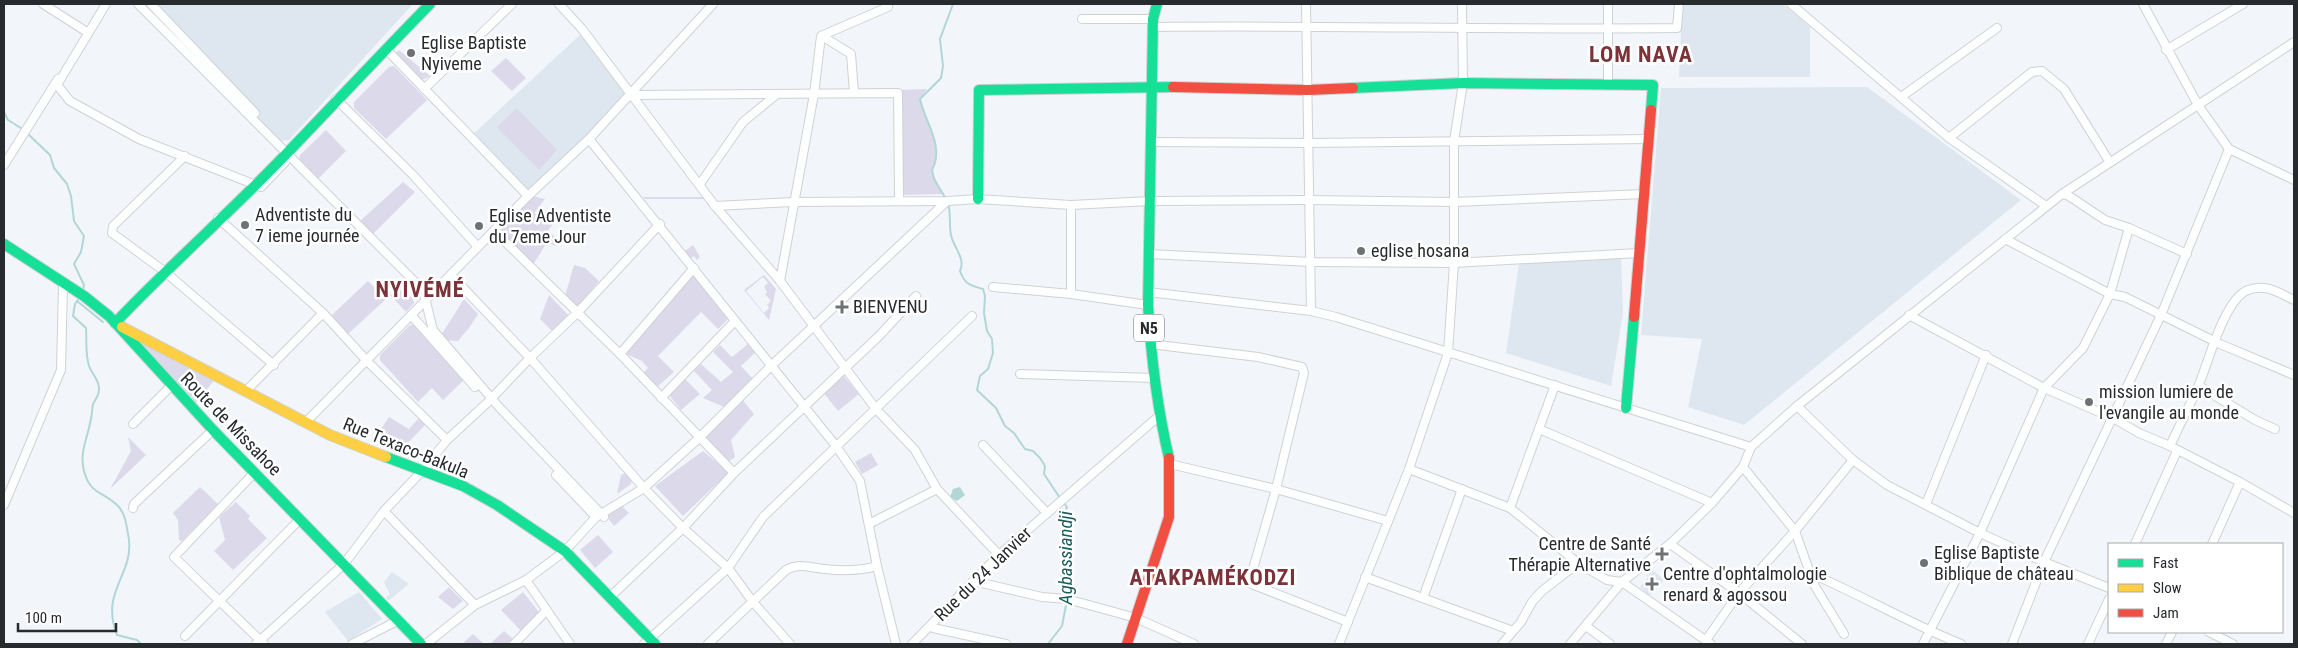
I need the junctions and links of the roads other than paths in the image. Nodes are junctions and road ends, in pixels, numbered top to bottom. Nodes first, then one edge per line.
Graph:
1 (43, 4) edge
2 (106, 4) edge
3 (138, 4) edge
4 (151, 4) edge
5 (430, 4) edge
6 (512, 4) edge
7 (713, 4) edge
8 (1156, 4) edge
9 (1306, 4) edge
10 (1462, 4) edge
11 (1608, 4) edge
12 (1679, 4) edge
13 (1791, 4) edge
14 (2243, 4) edge
15 (561, 5) edge
16 (2145, 5) edge
17 (888, 7) dead end
18 (1082, 19) dead end
19 (1153, 23) junction
20 (1306, 25) junction
21 (1608, 28) junction
22 (1996, 28) dead end
23 (1463, 29) junction
24 (88, 32) junction
25 (822, 36) junction
26 (2294, 42) edge
27 (386, 49) junction
28 (2166, 50) junction
29 (1463, 83) junction
30 (1608, 83) junction
31 (1152, 87) junction
32 (424, 89) junction
33 (1308, 90) junction
34 (854, 93) junction
35 (632, 94) junction
36 (814, 94) junction
37 (776, 95) junction
38 (1901, 97) junction
39 (336, 99) junction
40 (2198, 105) junction
41 (79, 107) dead end
42 (1949, 138) junction
43 (589, 139) junction
44 (1649, 139) junction
45 (1454, 141) junction
46 (1151, 142) junction
47 (1310, 143) junction
48 (2229, 150) junction
49 (290, 153) junction
50 (185, 156) junction
51 (2109, 161) junction
52 (4, 165) edge
53 (2294, 180) edge
54 (700, 184) junction
55 (252, 185) junction
56 (1644, 194) junction
57 (2062, 194) junction
58 (528, 196) junction
59 (978, 198) junction
60 (899, 200) junction
61 (1308, 200) junction
62 (948, 201) junction
63 (1150, 201) junction
64 (793, 202) junction
65 (1455, 202) junction
66 (1071, 204) junction
67 (715, 206) junction
68 (2046, 206) junction
69 (218, 218) junction
70 (660, 224) junction
71 (2129, 228) junction
72 (494, 231) junction
73 (2005, 239) junction
74 (4, 244) edge
75 (478, 247) junction
76 (1640, 253) junction
77 (1149, 254) junction
78 (2187, 254) junction
79 (1311, 262) junction
80 (1454, 263) junction
81 (694, 268) junction
82 (164, 271) junction
83 (451, 275) junction
84 (780, 281) junction
85 (63, 283) junction
86 (994, 287) dead end
87 (1148, 292) junction
88 (1071, 294) junction
89 (2110, 294) junction
90 (430, 296) junction
91 (916, 296) dead end
92 (2294, 300) edge
93 (1148, 305) junction
94 (1311, 311) junction
95 (323, 313) junction
96 (577, 313) junction
97 (1909, 315) junction
98 (2161, 315) junction
99 (412, 316) junction
100 (972, 316) dead end
101 (735, 321) junction
102 (115, 323) junction
103 (813, 327) junction
104 (2215, 340) junction
105 (1150, 344) junction
106 (620, 354) junction
107 (1448, 354) junction
108 (1986, 355) junction
109 (530, 358) junction
110 (367, 361) junction
111 (274, 365) junction
112 (771, 366) junction
113 (844, 367) junction
114 (1020, 374) dead end
115 (2294, 375) edge
116 (1154, 378) junction
117 (1555, 385) junction
118 (172, 386) junction
119 (2199, 386) junction
120 (2044, 388) junction
121 (246, 391) junction
122 (661, 398) junction
123 (488, 402) junction
124 (1797, 406) junction
125 (803, 407) junction
126 (1626, 408) junction
127 (876, 409) junction
128 (1159, 416) junction
129 (2113, 418) junction
130 (305, 423) junction
131 (133, 424) dead end
132 (1539, 429) junction
133 (2275, 429) dead end
134 (213, 430) junction
135 (699, 438) junction
136 (447, 440) junction
137 (983, 445) dead end
138 (836, 446) junction
139 (1751, 447) junction
140 (2173, 449) junction
141 (1853, 460) junction
142 (1170, 464) junction
143 (1743, 467) junction
144 (1409, 469) junction
145 (423, 470) junction
146 (255, 472) junction
147 (734, 473) junction
148 (2240, 482) junction
149 (644, 488) junction
150 (937, 489) junction
151 (1276, 489) junction
152 (1462, 489) junction
153 (1712, 504) junction
154 (1926, 504) junction
155 (4, 505) edge
156 (133, 508) dead end
157 (1510, 508) junction
158 (384, 510) junction
159 (1047, 513) junction
160 (2294, 513) edge
161 (600, 517) junction
162 (300, 519) junction
163 (1388, 521) junction
164 (869, 524) junction
165 (683, 528) junction
166 (1795, 530) junction
167 (1980, 533) junction
168 (2134, 543) edge
169 (2212, 543) edge
170 (1670, 544) junction
171 (566, 551) junction
172 (998, 555) junction
173 (2044, 562) junction
174 (1578, 563) junction
175 (344, 564) junction
176 (876, 566) junction
177 (728, 568) junction
178 (1810, 572) junction
179 (1365, 577) junction
180 (526, 580) junction
181 (973, 581) junction
182 (1622, 582) junction
183 (2108, 588) edge
184 (1739, 592) junction
185 (610, 597) junction
186 (1423, 598) junction
187 (2108, 601) edge
188 (219, 602) junction
189 (753, 602) junction
190 (475, 605) junction
191 (548, 610) junction
192 (1136, 618) junction
193 (397, 621) junction
194 (1348, 622) junction
195 (930, 626) junction
196 (1586, 626) junction
197 (1513, 631) junction
198 (1929, 631) junction
199 (2210, 633) edge
200 (1844, 634) dead end
201 (185, 636) dead end
202 (650, 642) edge
203 (1708, 642) edge
204 (260, 643) edge
205 (352, 644) edge
206 (420, 644) edge
207 (426, 644) edge
208 (514, 644) edge
209 (570, 644) edge
210 (708, 644) edge
211 (789, 644) edge
212 (896, 644) edge
213 (912, 644) edge
214 (1006, 644) edge
215 (1127, 644) edge
216 (1194, 644) edge
217 (1339, 644) edge
218 (1502, 644) edge
219 (1570, 644) edge
220 (1610, 644) edge
221 (1802, 644) edge
222 (1923, 644) edge
223 (1961, 644) edge
224 (2012, 644) edge
225 (2088, 644) edge
226 (2233, 644) edge

1 - 24 street
2 - 24 street
3 - 49 street
4 - 49 street
5 - 27 street
6 - 32 street
7 - 35 street
8 - 19 street, N5 / N5
9 - 20 street
10 - 23 street
11 - 21 street
12 - 21 street
13 - 38 street
14 - 28 street
15 - 35 street
16 - 28 street
17 - 25 street
18 - 19 street
19 - 20 street
19 - 31 street, N5 / N5
20 - 23 street
20 - 33 street
21 - 23 street
21 - 30 street
22 - 38 street
23 - 29 street
24 - 49 street
24 - 52 street
25 - 34 street
25 - 36 street
26 - 40 street
27 - 32 street
27 - 39 street
28 - 40 street
29 - 30 street
29 - 33 street
29 - 45 street
30 - 44 street
31 - 33 street
31 - 46 street, N5 / N5
31 - 59 street
32 - 58 street
33 - 47 street
34 - 36 street
34 - 60 street
35 - 37 street
35 - 43 street
35 - 54 street
36 - 37 street
36 - 64 street
37 - 54 street
38 - 42 street
39 - 49 street
39 - 75 street
40 - 48 street
40 - 51 street
41 - 50 street
42 - 51 street
42 - 68 street
43 - 58 street
43 - 70 street
44 - 45 street
44 - 56 street
45 - 47 street
45 - 65 street
46 - 47 street
46 - 63 street, N5 / N5
47 - 61 street
48 - 53 street
48 - 78 street
49 - 55 street
49 - 90 street
49 - 161 street
50 - 55 street
50 - 82 street
51 - 57 street
54 - 67 street
55 - 69 street
56 - 65 street
56 - 76 street
57 - 68 street
57 - 71 street
58 - 72 street
59 - 62 street
59 - 66 street
60 - 62 street
60 - 64 street
61 - 63 street
61 - 65 street
61 - 79 street
62 - 103 street
63 - 66 street
63 - 77 street, N5 / N5
64 - 67 street
64 - 84 street
65 - 80 street
66 - 88 street
67 - 84 street
68 - 73 street
69 - 82 street
69 - 95 street
70 - 81 street
70 - 96 street
71 - 78 street
71 - 89 street
72 - 75 street
72 - 96 street
73 - 89 street
73 - 97 street
74 - 85 street, Route de Missahoe
75 - 83 street
76 - 80 street
76 - 126 street
77 - 79 street
77 - 87 street, N5 / N5
78 - 98 street
79 - 80 street
79 - 94 street
80 - 107 street
81 - 101 street
81 - 106 street
82 - 102 street
82 - 111 street
83 - 90 street
83 - 109 street
84 - 103 street
85 - 102 street, Route de Missahoe
85 - 155 street
86 - 88 street
87 - 93 street, N5 / N5
87 - 94 street
88 - 93 street
89 - 98 street
89 - 120 street
90 - 99 street
91 - 113 street
92 - 104 street
93 - 105 street, N5 / N5
94 - 107 street
95 - 110 street
95 - 111 street
96 - 106 street
96 - 109 street
97 - 108 street
97 - 124 street
98 - 104 street
98 - 129 street
99 - 110 street
99 - 123 street
100 - 127 street
101 - 112 street
101 - 122 street
102 - 118 street, Route de Missahoe
102 - 121 street, Rue Texaco-Bakula
103 - 112 street
103 - 113 street
104 - 115 street
104 - 119 street
105 - 116 street, N5 / N5
105 - 151 street
106 - 122 street
107 - 117 street
107 - 144 street
108 - 120 street
108 - 154 street
109 - 123 street
109 - 149 street
110 - 130 street
110 - 136 street
111 - 121 street
112 - 125 street
112 - 135 street
113 - 125 street
113 - 127 street
114 - 116 street
116 - 128 street, N5 / N5
117 - 126 street
117 - 132 street
118 - 131 street
118 - 134 street, Route de Missahoe
119 - 133 street
119 - 140 street
120 - 129 street
120 - 167 street
121 - 130 street, Rue Texaco-Bakula
122 - 135 street
123 - 136 street
123 - 161 street
124 - 139 street
124 - 141 street
125 - 138 street
125 - 147 street
126 - 139 street
127 - 138 street
127 - 150 street
128 - 142 street, N5 / N5
128 - 159 street, Rue du 24 Janvier
129 - 140 street
129 - 173 street
130 - 145 street, Rue Texaco-Bakula
132 - 153 street
132 - 157 street
134 - 146 street, Route de Missahoe
134 - 156 street
135 - 147 street
135 - 149 street
136 - 145 street
137 - 159 street
138 - 164 street
138 - 177 street
139 - 143 street
140 - 148 street
140 - 168 street
141 - 154 street
141 - 166 street
142 - 151 street
142 - 192 street, N5 / N5
143 - 153 street
143 - 166 street
144 - 152 street
144 - 163 street
145 - 158 street
145 - 171 street, Rue Texaco-Bakula
146 - 162 street, Route de Missahoe
146 - 188 street
147 - 165 street
148 - 160 street
148 - 169 street
149 - 161 street
149 - 165 street
150 - 164 street
150 - 172 street
151 - 163 street
151 - 194 street
152 - 157 street
152 - 186 street
153 - 170 street
154 - 167 street
157 - 174 street
158 - 175 street
158 - 190 street
159 - 172 street, Rue du 24 Janvier
161 - 171 street
162 - 175 street, Route de Missahoe
162 - 188 street
163 - 179 street
164 - 176 street
165 - 177 street
165 - 185 street
166 - 178 street
166 - 184 street
167 - 173 street
167 - 198 street
170 - 182 street
170 - 184 street
171 - 180 street
171 - 185 street, Rue Texaco-Bakula
172 - 181 street, Rue du 24 Janvier
173 - 183 street
173 - 224 street
174 - 182 street
174 - 197 street
175 - 193 street, Route de Missahoe
175 - 204 street
176 - 189 street
176 - 212 street
177 - 189 street
177 - 202 street
178 - 198 street
178 - 200 street
179 - 186 street
179 - 194 street
180 - 190 street
180 - 191 street
181 - 192 street
181 - 195 street, Rue du 24 Janvier
182 - 196 street
182 - 203 street
184 - 203 street
184 - 221 street
185 - 202 street, Rue Texaco-Bakula
186 - 197 street
187 - 225 street
188 - 201 street
188 - 204 street
189 - 210 street
189 - 211 street
190 - 207 street
191 - 208 street
191 - 209 street
192 - 215 street, N5 / N5
192 - 216 street
193 - 205 street
193 - 206 street, Route de Missahoe
194 - 217 street
195 - 213 street, Rue du 24 Janvier
195 - 214 street
196 - 219 street
196 - 220 street
197 - 218 street
198 - 222 street
198 - 223 street
199 - 226 street

